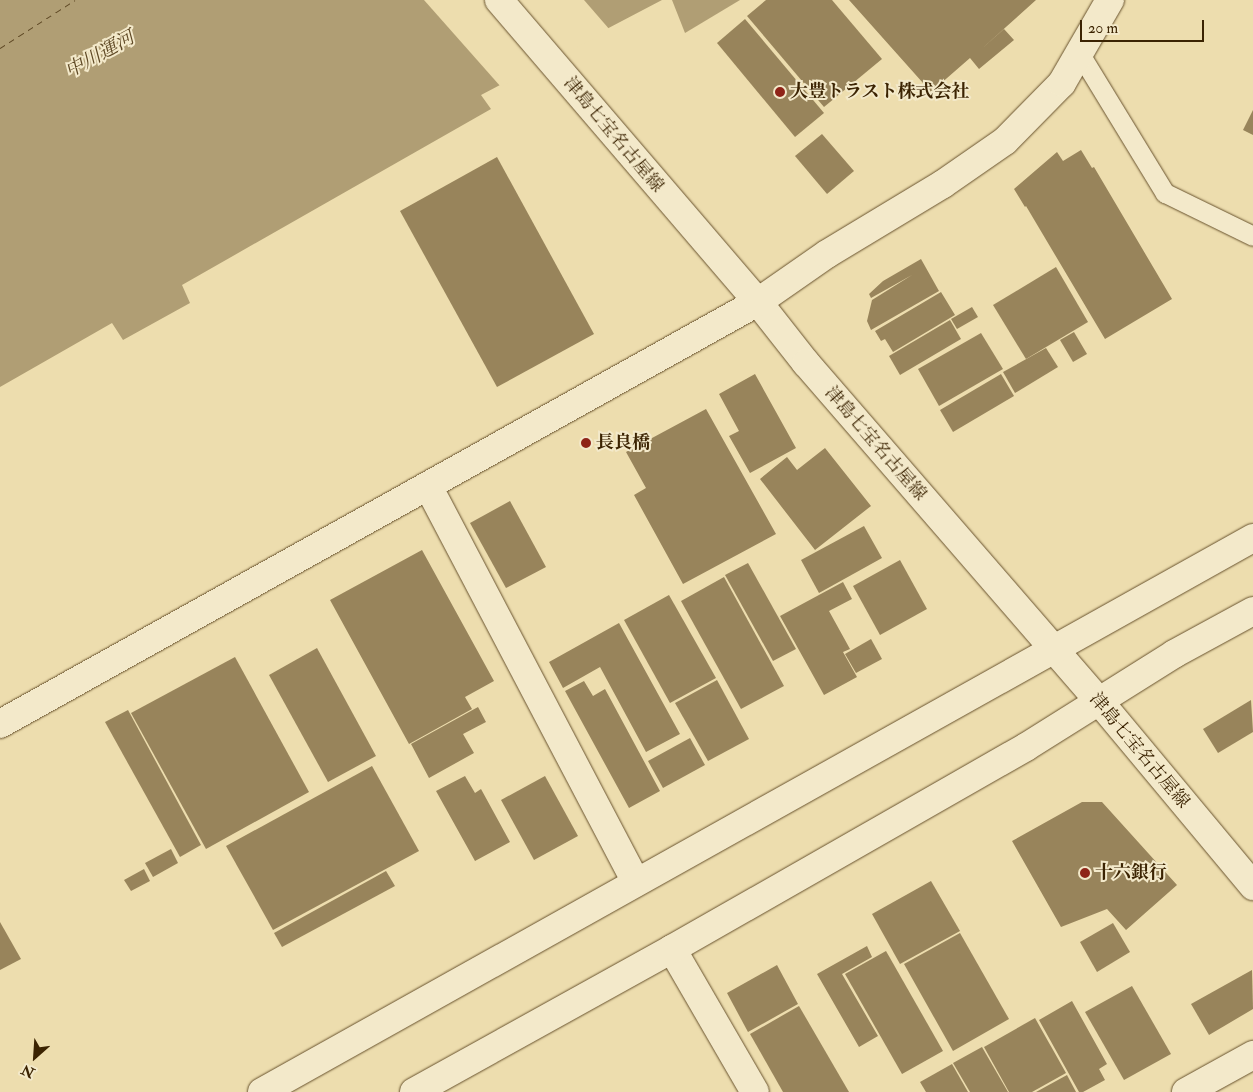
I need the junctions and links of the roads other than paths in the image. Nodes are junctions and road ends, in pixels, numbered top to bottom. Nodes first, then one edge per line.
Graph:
1 (499, 0) edge
2 (1110, 0) edge
3 (1080, 54) junction
4 (1253, 236) edge
5 (758, 302) junction
6 (428, 486) junction
7 (1253, 538) edge
8 (1253, 611) edge
9 (1052, 650) junction
10 (1098, 700) junction
11 (0, 724) edge
12 (636, 882) junction
13 (1253, 886) edge
14 (672, 949) junction
15 (1253, 1055) edge
16 (262, 1092) edge
17 (414, 1092) edge
18 (755, 1092) edge
19 (1186, 1092) edge

1 - 5 street, 津島七宝名古屋線
2 - 3 street
3 - 4 lane
3 - 5 street
5 - 6 street
5 - 9 street, 津島七宝名古屋線
6 - 11 street
6 - 12 street
7 - 9 street
8 - 10 street
9 - 10 street, 津島七宝名古屋線
9 - 12 street
10 - 13 street, 津島七宝名古屋線
10 - 14 street
12 - 16 street
14 - 17 street
14 - 18 street
15 - 19 street

